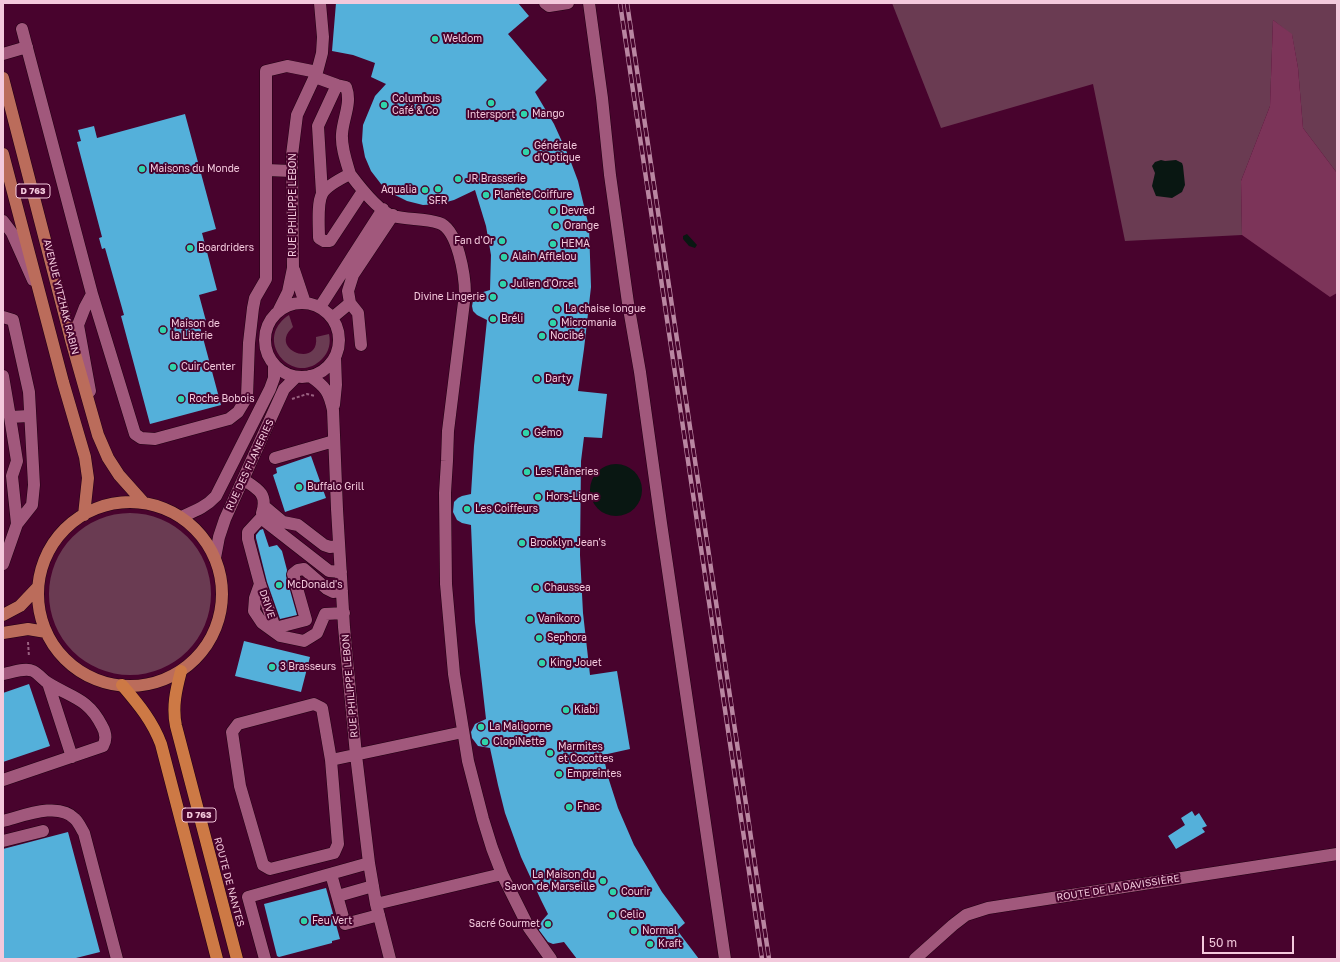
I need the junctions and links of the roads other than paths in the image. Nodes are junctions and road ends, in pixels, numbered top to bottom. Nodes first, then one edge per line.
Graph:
1 (320, 3) edge
2 (545, 3) edge
3 (568, 3) edge
4 (588, 3) edge
5 (22, 29) dead end
6 (27, 47) junction
7 (3, 54) edge
8 (316, 74) junction
9 (3, 78) edge
10 (337, 85) junction
11 (3, 154) edge
12 (266, 170) junction
13 (292, 172) junction
14 (350, 174) junction
15 (363, 191) junction
16 (322, 194) junction
17 (388, 212) junction
18 (3, 221) edge
19 (293, 268) junction
20 (92, 294) junction
21 (305, 302) junction
22 (350, 303) junction
23 (43, 304) junction
24 (320, 307) junction
25 (279, 310) junction
26 (3, 317) edge
27 (332, 318) junction
28 (249, 343) junction
29 (265, 344) junction
30 (361, 344) dead end
31 (335, 357) junction
32 (274, 365) junction
33 (3, 376) edge
34 (310, 376) junction
35 (296, 377) junction
36 (333, 410) junction
37 (29, 416) junction
38 (10, 417) junction
39 (98, 435) junction
40 (334, 441) junction
41 (275, 458) dead end
42 (34, 465) junction
43 (14, 467) junction
44 (244, 480) junction
45 (144, 503) junction
46 (264, 506) junction
47 (84, 515) junction
48 (181, 517) junction
49 (261, 518) junction
50 (16, 524) junction
51 (339, 546) junction
52 (215, 558) junction
53 (3, 564) edge
54 (341, 572) junction
55 (260, 584) junction
56 (38, 587) junction
57 (342, 591) junction
58 (344, 613) junction
59 (3, 615) edge
60 (46, 632) junction
61 (3, 633) edge
62 (181, 671) junction
63 (3, 674) edge
64 (48, 683) junction
65 (122, 685) junction
66 (463, 732) junction
67 (356, 755) junction
68 (72, 757) junction
69 (330, 760) junction
70 (3, 780) edge
71 (3, 821) edge
72 (43, 831) dead end
73 (3, 841) edge
74 (1337, 854) edge
75 (369, 863) junction
76 (331, 874) junction
77 (502, 874) junction
78 (373, 886) junction
79 (338, 896) junction
80 (377, 909) junction
81 (117, 959) edge
82 (217, 959) edge
83 (237, 959) edge
84 (265, 959) edge
85 (390, 959) edge
86 (551, 959) edge
87 (725, 959) edge
88 (915, 959) edge

1 - 8 street, RUE PHILIPPE LEBON
2 - 3 street
4 - 87 street
5 - 6 street
6 - 7 street
6 - 20 street
8 - 10 street
8 - 12 street
8 - 13 street, RUE PHILIPPE LEBON
9 - 39 main road, AVENUE YITZHAK RABIN / D 763
10 - 14 street
10 - 16 street
11 - 23 main road, AVENUE YITZHAK RABIN / D 763
12 - 13 street
12 - 28 street
13 - 19 street, RUE PHILIPPE LEBON
14 - 15 street
14 - 16 street
15 - 16 street
15 - 17 street
17 - 22 street
17 - 24 street
17 - 66 street
18 - 23 street
19 - 21 street, RUE PHILIPPE LEBON
19 - 25 street, RUE PHILIPPE LEBON
20 - 28 street
20 - 39 street
21 - 24 street
21 - 25 street
22 - 27 street
22 - 30 street
23 - 47 main road, AVENUE YITZHAK RABIN / D 763
24 - 27 street
25 - 29 street
26 - 37 street
27 - 31 street
28 - 29 street
29 - 32 street
31 - 34 street
31 - 36 street, RUE PHILIPPE LEBON
32 - 35 street
32 - 48 street, RUE DES FLANERIES
33 - 38 street
34 - 35 street
34 - 36 street, RUE PHILIPPE LEBON
35 - 44 street, RUE DES FLANERIES
36 - 40 street, RUE PHILIPPE LEBON
37 - 38 street
37 - 42 street
38 - 43 street
39 - 45 main road, AVENUE YITZHAK RABIN / D 763
40 - 41 street
40 - 51 street, RUE PHILIPPE LEBON
42 - 43 street
42 - 50 street
43 - 50 street
44 - 46 street
44 - 52 street, RUE DES FLANERIES
45 - 47 main road
45 - 48 main road
46 - 49 street
46 - 51 street
47 - 56 main road
48 - 52 main road
49 - 54 street
49 - 55 street
50 - 53 street
51 - 54 street, RUE PHILIPPE LEBON
52 - 62 main road
54 - 57 street, RUE PHILIPPE LEBON
55 - 57 street, DRIVE
55 - 58 street
56 - 59 main road
56 - 60 main road
57 - 58 street, RUE PHILIPPE LEBON
58 - 67 street, RUE PHILIPPE LEBON
60 - 61 main road
60 - 65 main road
62 - 65 main road
62 - 83 highway, ROUTE DE NANTES / D 763
63 - 64 street
64 - 68 street
64 - 68 street
65 - 82 highway, D 763
66 - 67 street
66 - 77 street
67 - 69 street
67 - 75 street, RUE PHILIPPE LEBON
68 - 70 street
69 - 69 street
71 - 81 street
72 - 73 street
74 - 88 street, ROUTE DE LA DAVISSIÈRE
75 - 76 street
75 - 78 street, RUE PHILIPPE LEBON
76 - 79 street
76 - 84 street
77 - 80 street
77 - 86 street
78 - 79 street
78 - 80 street, RUE PHILIPPE LEBON
79 - 80 street
80 - 85 street, RUE PHILIPPE LEBON

